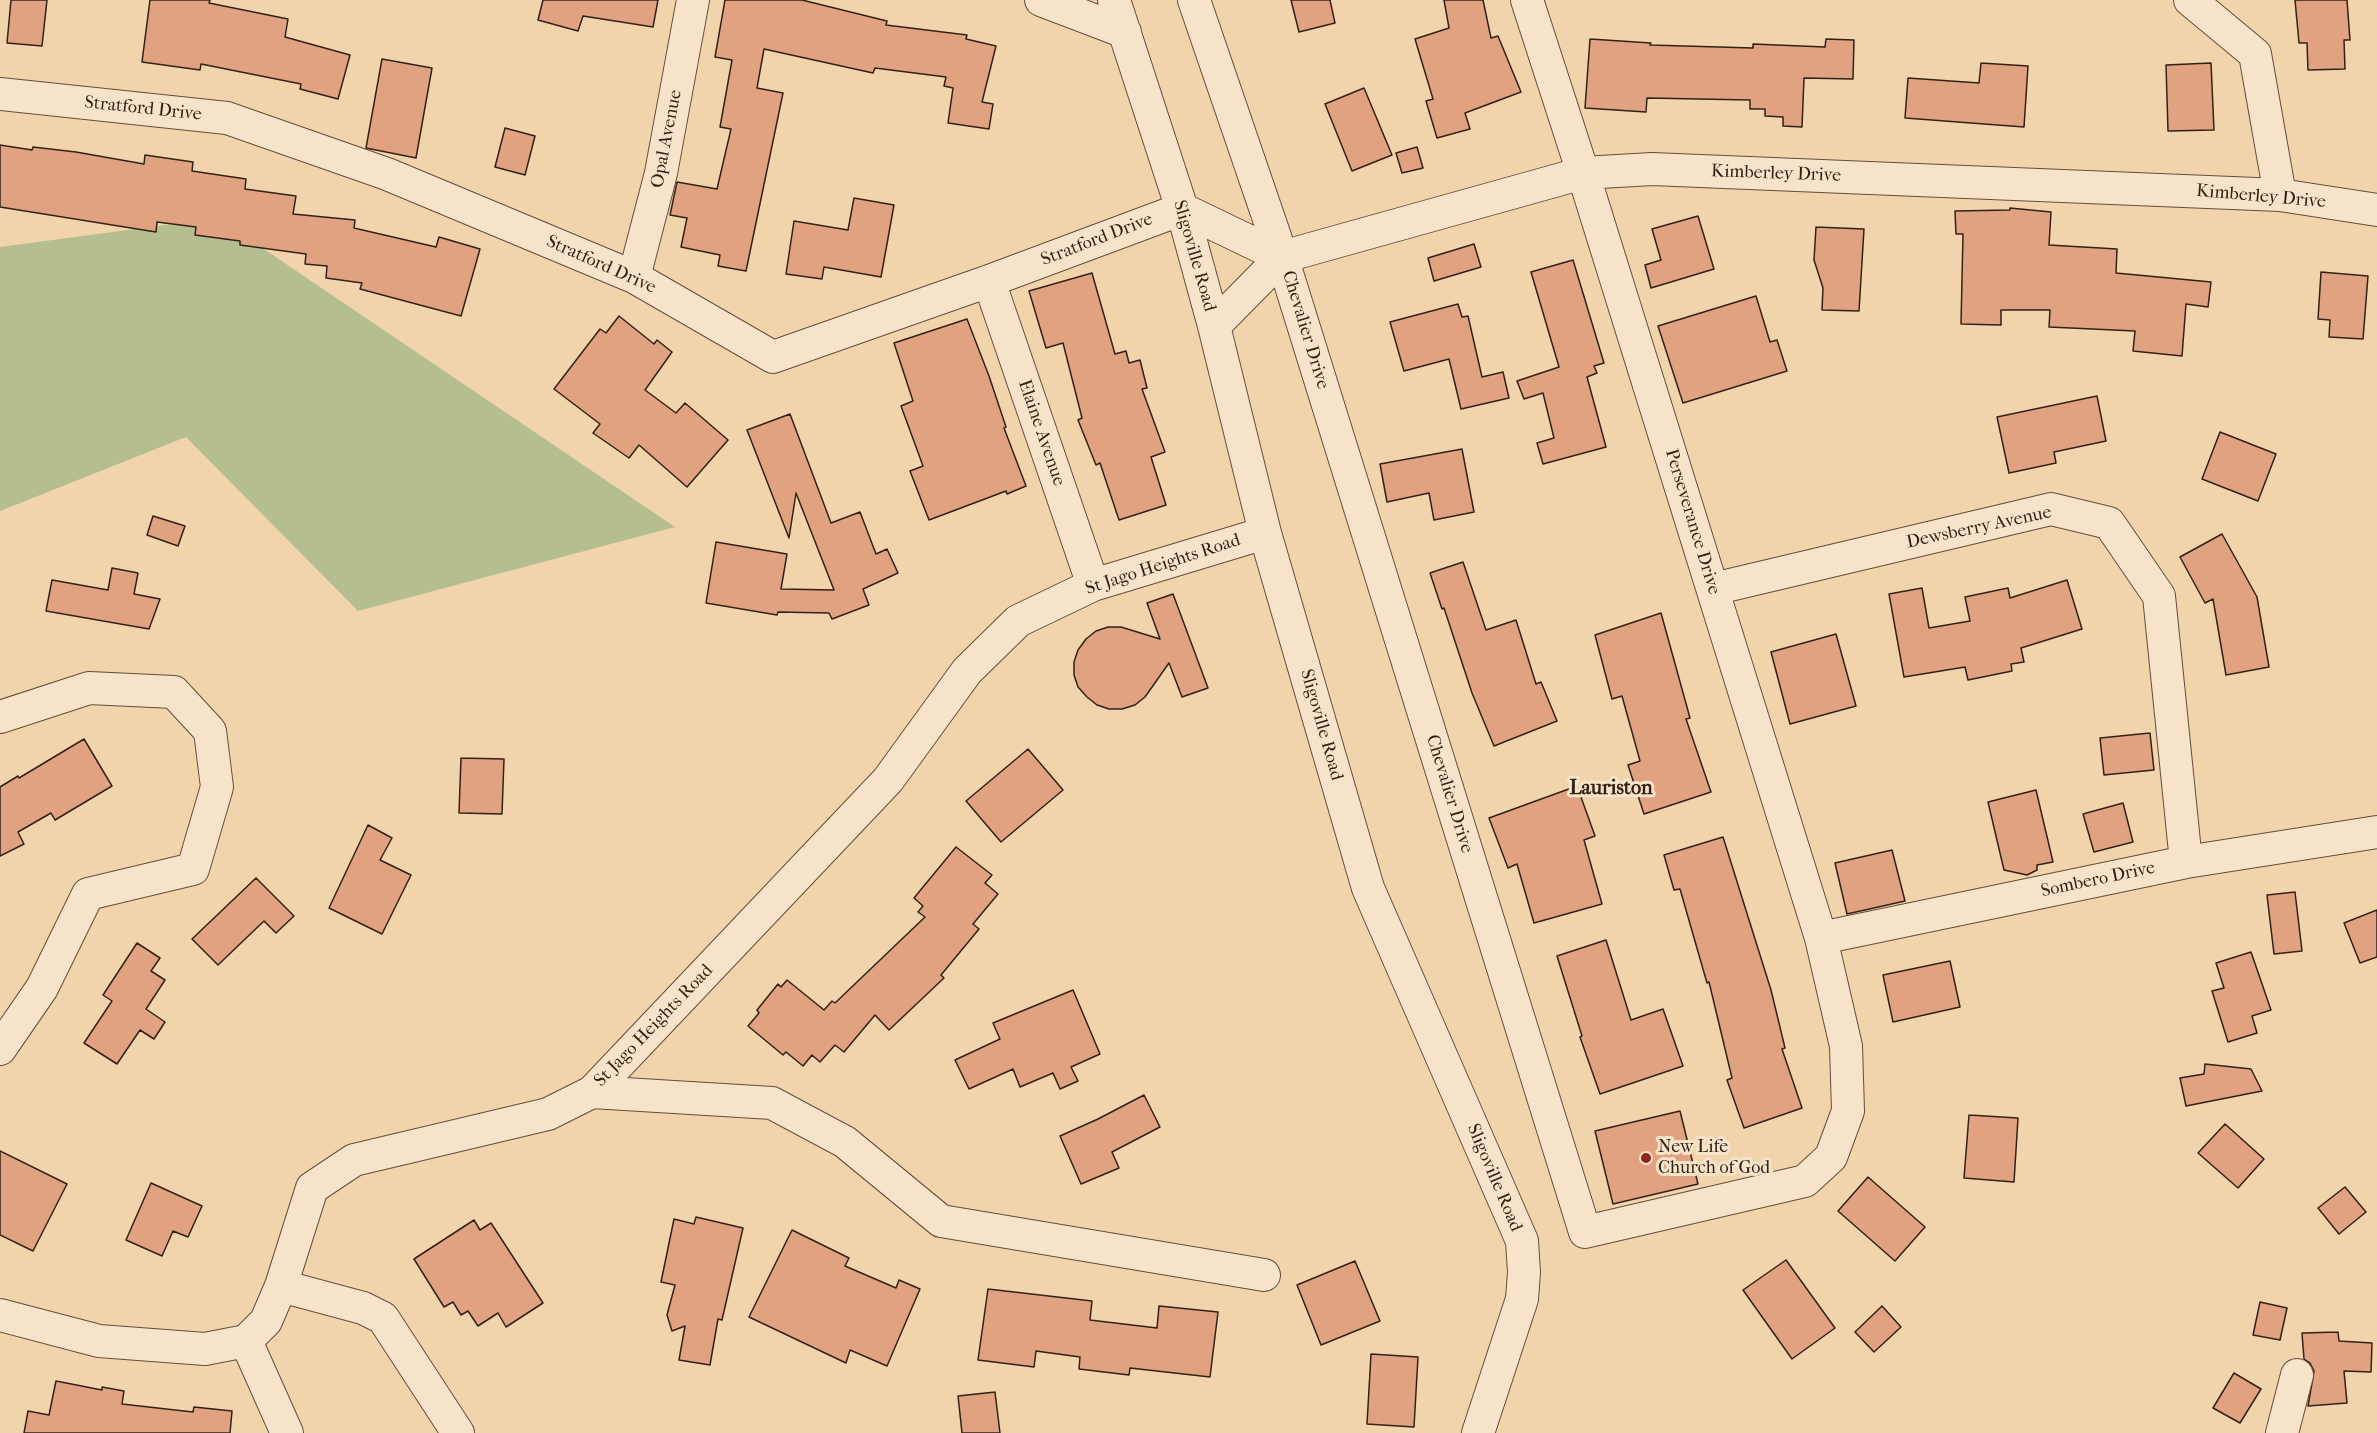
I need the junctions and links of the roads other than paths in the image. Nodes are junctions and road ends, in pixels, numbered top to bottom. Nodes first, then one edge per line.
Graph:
1 (693, 0) edge
2 (1041, 0) edge
3 (1114, 0) edge
4 (1194, 0) edge
5 (1527, 0) edge
6 (2190, 0) edge
7 (1125, 32) junction
8 (0, 94) edge
9 (1583, 173) junction
10 (2280, 195) junction
11 (1182, 209) junction
12 (2377, 210) edge
13 (1282, 257) junction
14 (634, 277) junction
15 (989, 281) junction
16 (1214, 326) junction
17 (1265, 533) junction
18 (1093, 585) junction
19 (1713, 589) junction
20 (0, 717) edge
21 (2377, 832) edge
22 (2186, 862) junction
23 (1821, 938) junction
24 (1846, 1046) joint
25 (0, 1049) edge
26 (592, 1092) junction
27 (1264, 1275) dead end
28 (281, 1286) junction
29 (0, 1314) edge
30 (246, 1341) junction
31 (2298, 1376) dead end
32 (287, 1433) edge
33 (458, 1433) edge
34 (1478, 1433) edge
35 (2282, 1433) edge

1 - 14 street, Opal Avenue
2 - 7 street
3 - 7 street, Sligoville Road
4 - 13 street, Chevalier Drive
5 - 9 street, Perseverance Drive
6 - 10 street
7 - 11 street, Sligoville Road
8 - 14 street, Stratford Drive
9 - 10 street, Kimberley Drive
9 - 13 street, Kimberley Drive
9 - 19 street, Perseverance Drive
10 - 12 street, Kimberley Drive
11 - 13 street
11 - 15 street, Stratford Drive
11 - 16 street, Sligoville Road
13 - 16 street, Kimberley Drive
13 - 24 street, Chevalier Drive
14 - 15 street, Stratford Drive
15 - 18 street, Elaine Avenue
16 - 17 street, Sligoville Road
17 - 18 street, St Jago Heights Road
17 - 34 street, Sligoville Road
18 - 26 street, St Jago Heights Road
19 - 22 street, Dewsberry Avenue
19 - 23 street, Perseverance Drive
20 - 25 street
21 - 22 street, Sombero Drive
22 - 23 street, Sombero Drive
23 - 24 street, Perseverance Drive
26 - 27 street
26 - 28 street, St Jago Heights Road
28 - 30 street, St Jago Heights Road
28 - 33 street
29 - 30 street
30 - 32 street
31 - 35 street

